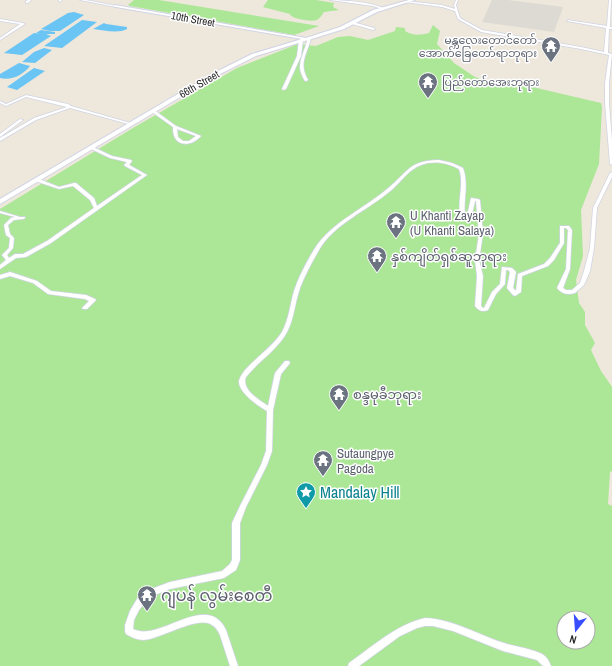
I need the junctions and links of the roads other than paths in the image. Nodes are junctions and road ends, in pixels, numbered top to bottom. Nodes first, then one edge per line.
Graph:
1 (81, 0) edge
2 (331, 0) edge
3 (413, 0) edge
4 (457, 0) edge
5 (123, 2) dead end
6 (406, 2) junction
7 (610, 2) edge
8 (455, 5) junction
9 (117, 6) junction
10 (442, 6) junction
11 (382, 8) junction
12 (456, 10) junction
13 (0, 20) edge
14 (568, 21) dead end
15 (353, 23) junction
16 (608, 27) junction
17 (373, 28) dead end
18 (612, 28) edge
19 (0, 39) edge
20 (305, 39) junction
21 (606, 54) junction
22 (612, 55) edge
23 (306, 80) dead end
24 (284, 89) dead end
25 (0, 102) edge
26 (70, 107) junction
27 (154, 111) junction
28 (21, 120) dead end
29 (611, 123) edge
30 (132, 124) junction
31 (175, 127) junction
32 (0, 136) edge
33 (0, 140) edge
34 (92, 148) junction
35 (612, 164) edge
36 (612, 173) edge
37 (37, 180) junction
38 (610, 180) edge
39 (0, 202) edge
40 (96, 208) junction
41 (0, 212) edge
42 (9, 260) junction
43 (0, 267) edge
44 (0, 277) edge
45 (85, 308) dead end
46 (287, 363) dead end
47 (270, 410) junction
48 (234, 666) edge
49 (352, 666) edge
50 (547, 666) edge

1 - 9 street, 10th Street
2 - 11 street
3 - 6 main road, 66th Street
4 - 8 street
5 - 9 main road
6 - 10 street
6 - 11 main road, 66th Street
7 - 16 street
8 - 10 street
8 - 12 street
9 - 20 main road, 10th Street
10 - 12 street
11 - 15 main road, 66th Street
12 - 21 street
13 - 19 street
14 - 16 street
15 - 17 street
15 - 20 main road, 66th Street
16 - 18 street
16 - 21 street
20 - 23 street
20 - 24 street
20 - 27 main road, 66th Street
21 - 22 street
22 - 29 street
25 - 26 street
26 - 30 street
26 - 33 street
27 - 30 main road, 66th Street
27 - 31 street
28 - 32 street
29 - 35 street
30 - 34 main road, 66th Street
31 - 31 street
34 - 37 main road, 66th Street
34 - 40 street
36 - 38 street
37 - 39 main road, 66th Street
37 - 40 street
38 - 47 street
40 - 42 street
41 - 42 street
42 - 43 street
44 - 45 street
46 - 47 street
47 - 48 street
49 - 50 street

